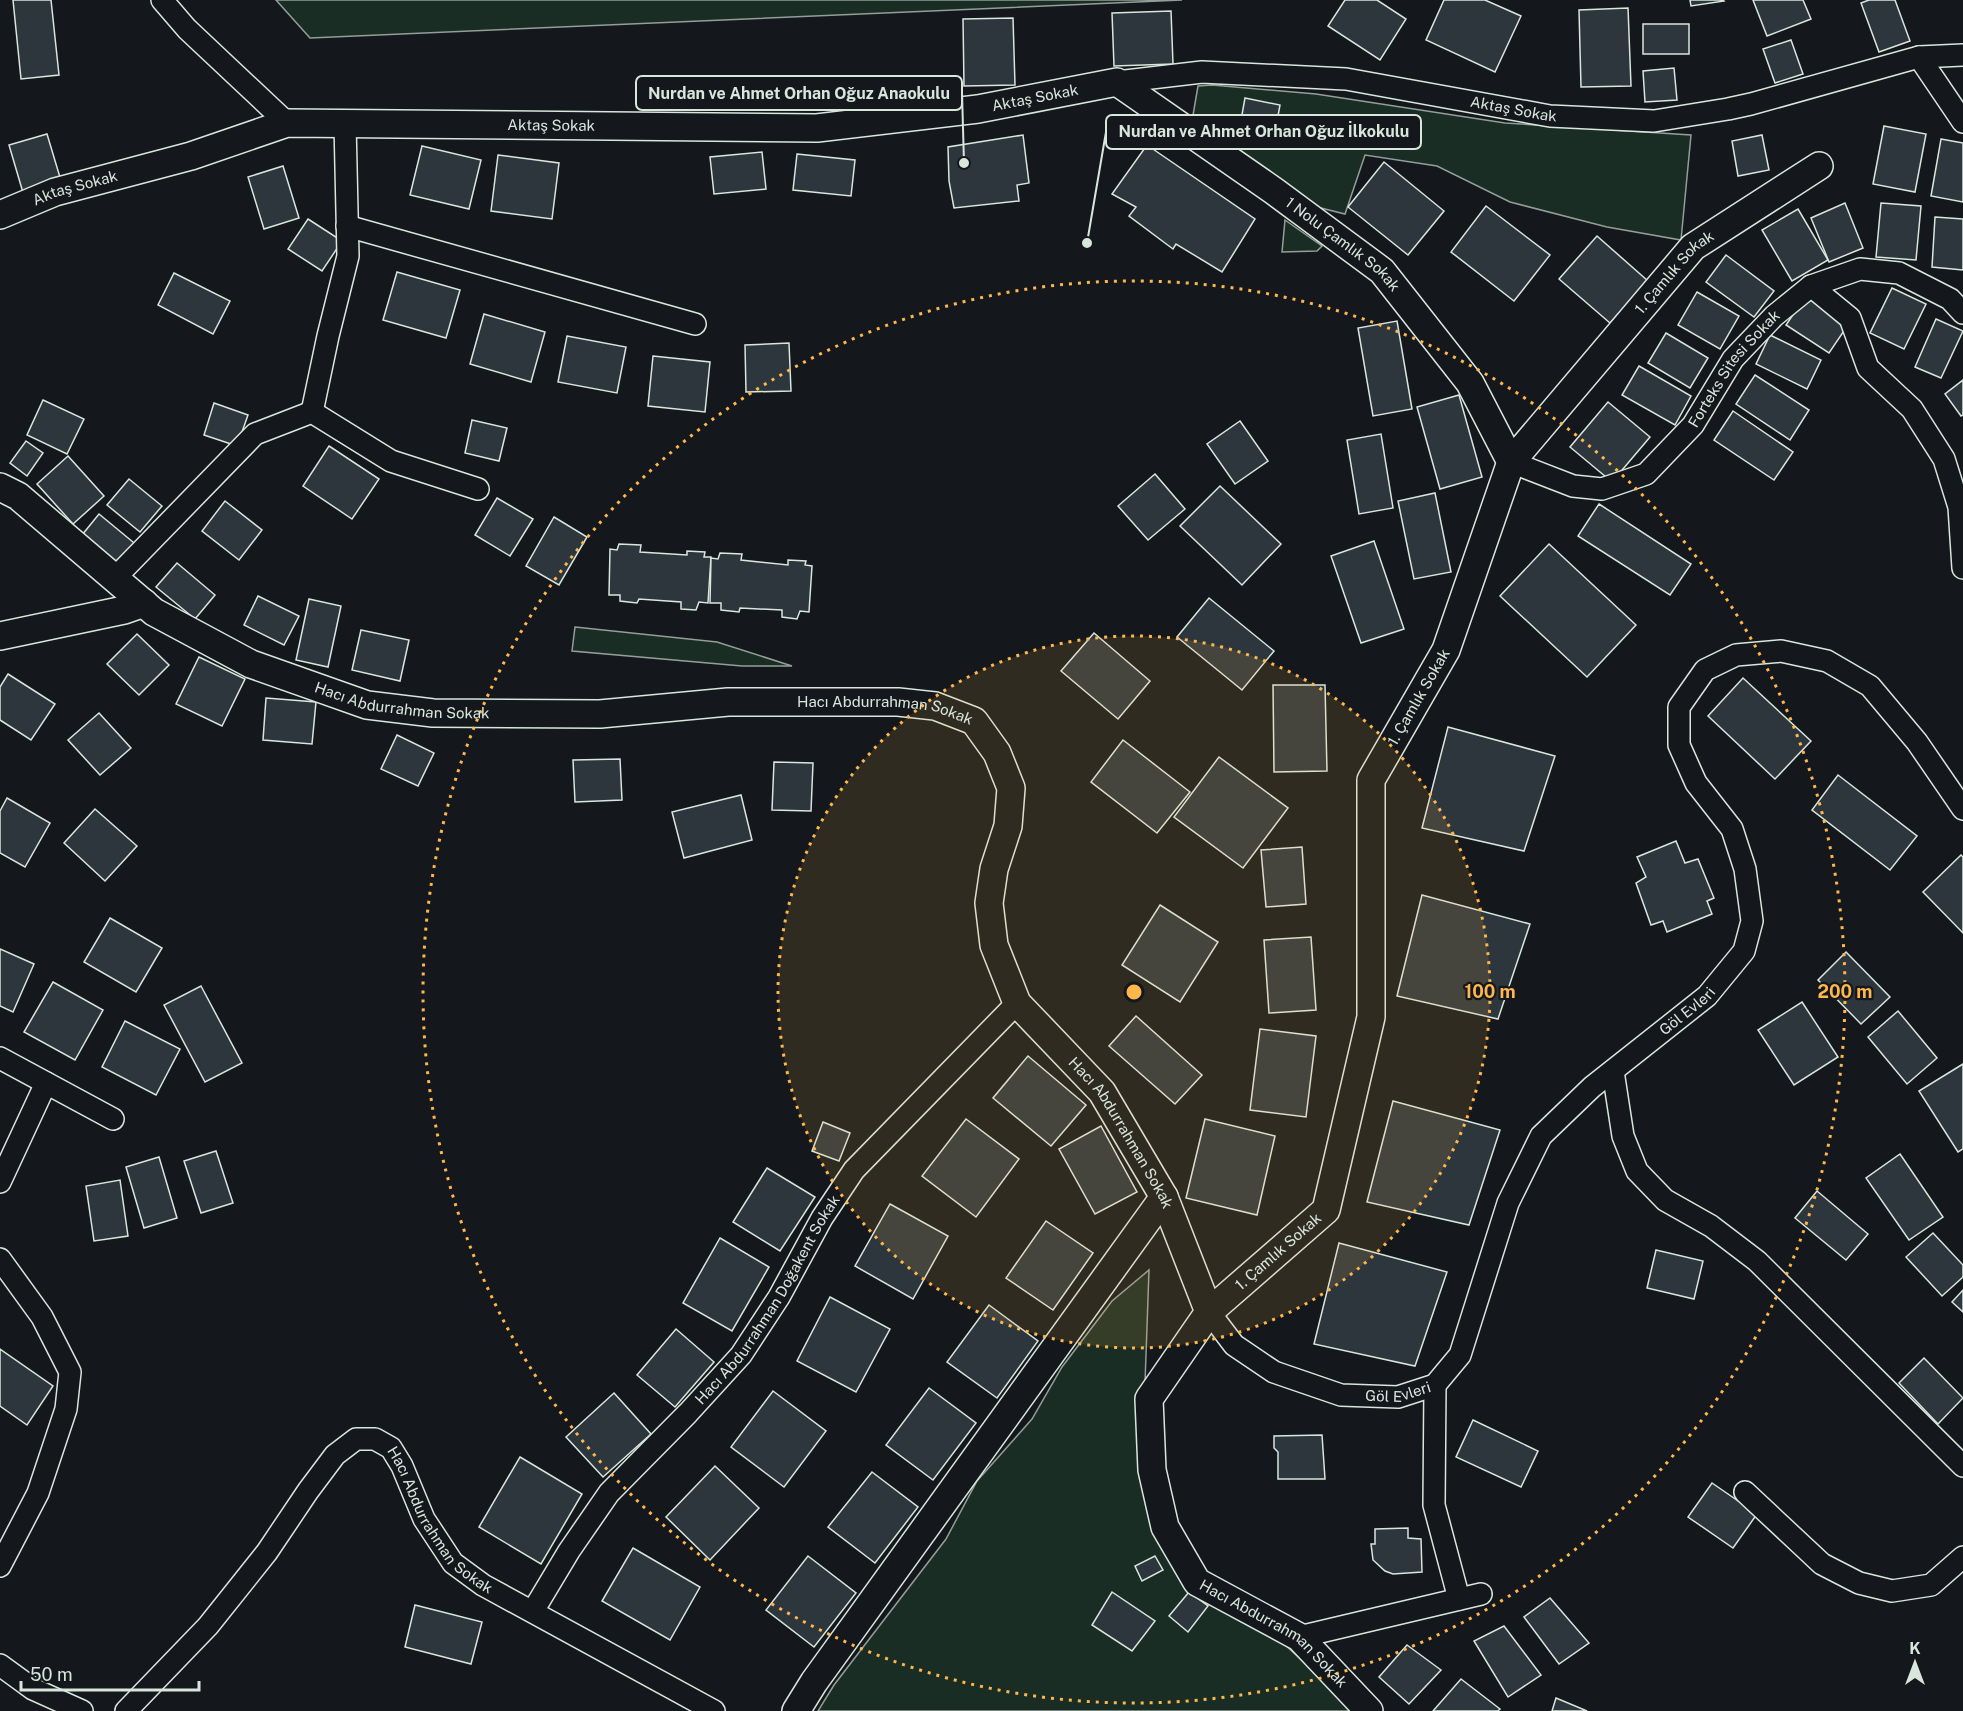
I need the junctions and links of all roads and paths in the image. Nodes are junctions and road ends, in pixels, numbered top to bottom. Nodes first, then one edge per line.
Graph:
1 (162, 0) edge
2 (1963, 54) edge
3 (1919, 57) junction
4 (1117, 82) junction
5 (1963, 122) edge
6 (287, 123) junction
7 (345, 123) junction
8 (1819, 166) dead end
9 (0, 215) edge
10 (348, 226) junction
11 (1812, 286) junction
12 (1963, 313) edge
13 (695, 324) dead end
14 (312, 412) junction
15 (1511, 462) junction
16 (0, 487) edge
17 (478, 489) dead end
18 (1963, 568) edge
19 (115, 578) junction
20 (144, 603) junction
21 (0, 636) edge
22 (1963, 809) edge
23 (1017, 1003) junction
24 (0, 1058) edge
25 (1613, 1071) junction
26 (46, 1083) junction
27 (113, 1119) dead end
28 (0, 1182) edge
29 (1164, 1197) junction
30 (0, 1259) edge
31 (1209, 1312) junction
32 (1435, 1385) junction
33 (1963, 1466) edge
34 (1745, 1492) dead end
35 (1963, 1557) edge
36 (0, 1566) edge
37 (1481, 1594) dead end
38 (1459, 1599) junction
39 (532, 1611) junction
40 (1299, 1637) junction
41 (0, 1665) edge
42 (81, 1711) edge
43 (126, 1711) edge
44 (714, 1711) edge
45 (796, 1711) edge
46 (1369, 1711) edge

1 - 6 street
2 - 3 street, Aktaş Sokak
3 - 4 street, Aktaş Sokak
3 - 5 street
4 - 7 street, Aktaş Sokak
4 - 15 street, 1 Nolu Çamlık Sokak
6 - 7 street, Aktaş Sokak
6 - 9 street, Aktaş Sokak
7 - 10 street
8 - 15 street, 1. Çamlık Sokak
10 - 13 street
10 - 14 street
11 - 12 street, Forteks Sitesi Sokak
11 - 15 street, Forteks Sitesi Sokak
11 - 18 street
14 - 17 street
14 - 19 street
15 - 31 street, 1. Çamlık Sokak
16 - 19 street, Hacı Abdurrahman Sokak
19 - 20 street, Hacı Abdurrahman Sokak
20 - 21 street
20 - 23 street, Hacı Abdurrahman Sokak
22 - 25 street, Göl Evleri
23 - 29 street, Hacı Abdurrahman Sokak
23 - 39 street, Hacı Abdurrahman Doğakent Sokak
24 - 26 street
25 - 32 street, Göl Evleri
25 - 33 street
26 - 27 street
26 - 28 street
29 - 31 street, Hacı Abdurrahman Sokak
29 - 45 street
30 - 36 street
31 - 32 street, Göl Evleri
31 - 40 street, Hacı Abdurrahman Sokak
32 - 38 street
34 - 35 street
37 - 38 street
38 - 40 street
39 - 43 street, Hacı Abdurrahman Sokak
39 - 44 street, Hacı Abdurrahman Sokak
40 - 46 street, Hacı Abdurrahman Sokak
41 - 42 street

